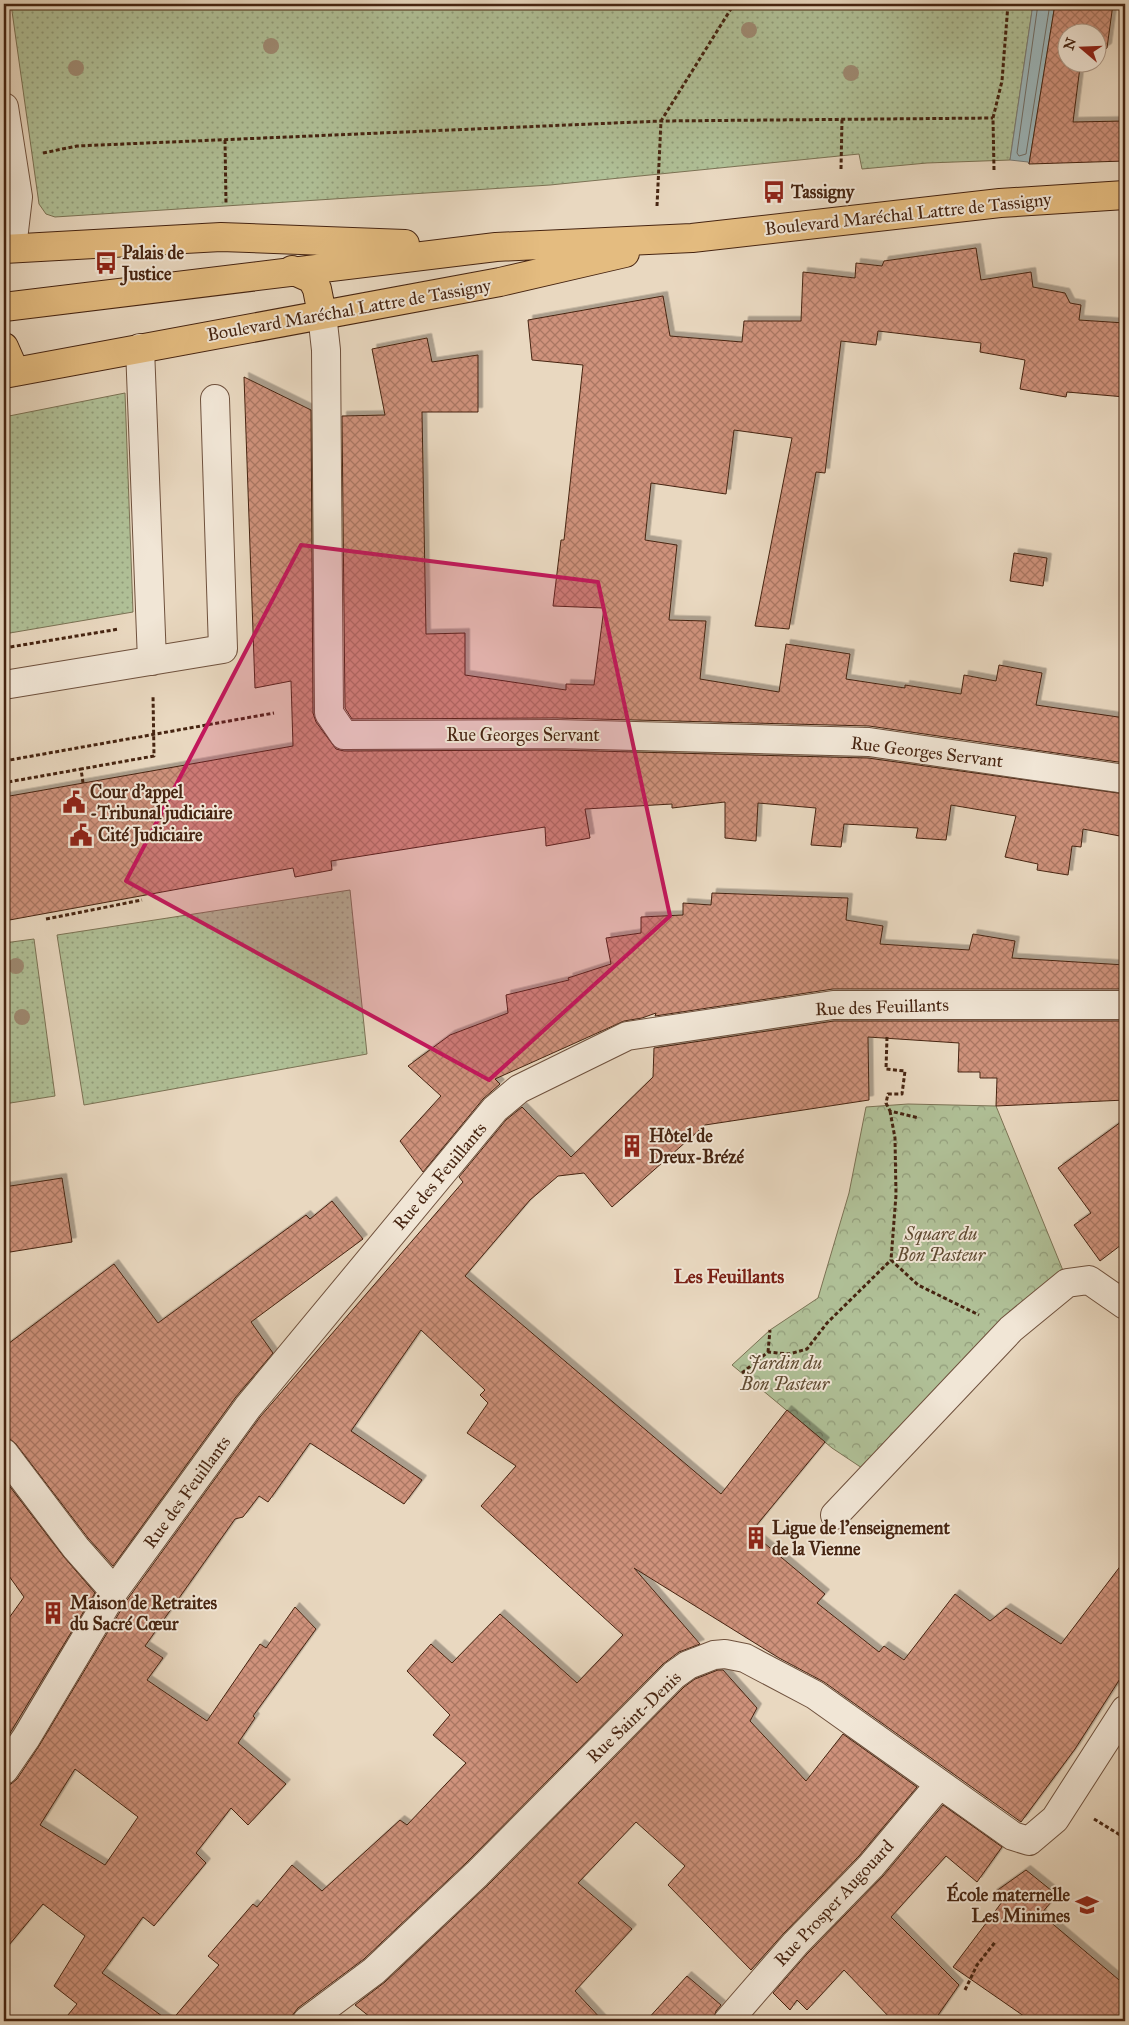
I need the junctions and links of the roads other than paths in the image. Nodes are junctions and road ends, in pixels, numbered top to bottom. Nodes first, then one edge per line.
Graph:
1 (4, 107) edge
2 (1125, 195) edge
3 (692, 238) junction
4 (496, 247) junction
5 (6, 255) edge
6 (292, 270) junction
7 (4, 306) edge
8 (322, 314) junction
9 (4, 347) edge
10 (140, 348) junction
11 (10, 373) edge
12 (214, 398) dead end
13 (152, 661) junction
14 (4, 685) edge
15 (1125, 779) edge
16 (1125, 1005) edge
17 (1125, 1305) edge
18 (4, 1453) edge
19 (835, 1515) dead end
20 (114, 1591) junction
21 (1125, 1710) edge
22 (4, 1770) edge
23 (940, 1785) junction
24 (307, 2021) edge
25 (728, 2021) edge

1 - 5 street
2 - 3 main road, Boulevard Maréchal Lattre de Tassigny
3 - 4 main road, Boulevard Maréchal Lattre de Tassigny
3 - 8 main road, Boulevard Maréchal Lattre de Tassigny
4 - 5 main road
4 - 6 main road, Boulevard Maréchal Lattre de Tassigny
6 - 7 main road, Boulevard Maréchal Lattre de Tassigny
6 - 8 main road
8 - 10 main road, Boulevard Maréchal Lattre de Tassigny
8 - 15 street, Rue Georges Servant
9 - 11 main road
10 - 11 main road, Boulevard Maréchal Lattre de Tassigny
10 - 13 street
12 - 13 street
13 - 14 street
16 - 20 street, Rue des Feuillants
17 - 19 street
18 - 20 street
20 - 22 street, Rue des Feuillants
21 - 23 street, Rue Saint-Denis
23 - 24 street, Rue Saint-Denis
23 - 25 street, Rue Prosper Augouard

